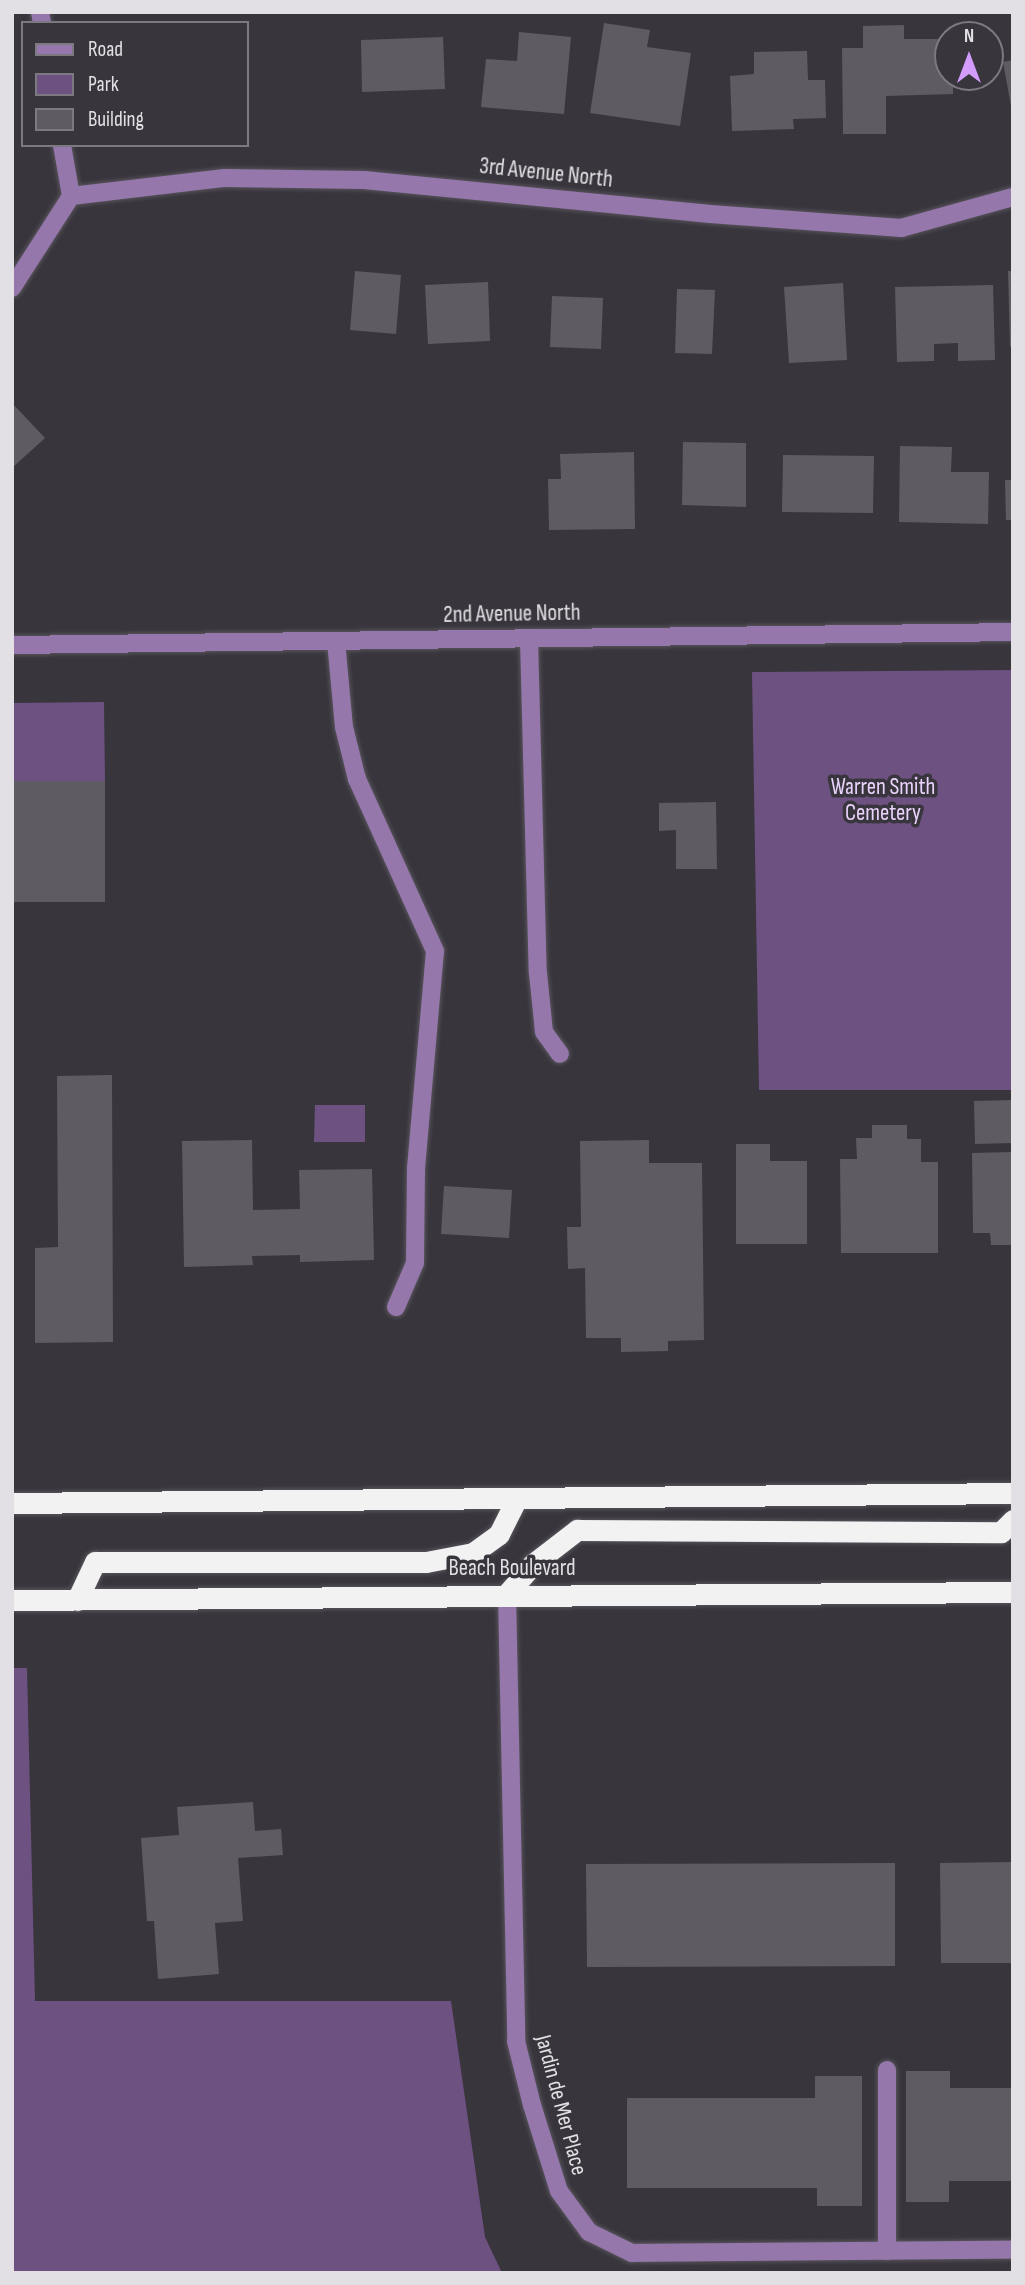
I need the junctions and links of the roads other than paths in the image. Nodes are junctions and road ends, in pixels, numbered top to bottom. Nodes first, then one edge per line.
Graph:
1 (62, 147) edge
2 (71, 196) junction
3 (1013, 197) edge
4 (12, 288) edge
5 (1013, 632) edge
6 (528, 639) junction
7 (336, 641) junction
8 (12, 645) edge
9 (560, 1054) dead end
10 (396, 1307) dead end
11 (1013, 1493) edge
12 (517, 1498) junction
13 (12, 1503) edge
14 (1013, 1520) edge
15 (1013, 1580) edge
16 (1003, 1592) edge
17 (507, 1594) junction
18 (12, 1600) edge
19 (77, 1600) junction
20 (887, 2070) dead end
21 (1013, 2250) edge
22 (887, 2251) junction

1 - 2 street
2 - 3 street, 3rd Avenue North
2 - 4 street
5 - 6 street, 2nd Avenue North
6 - 7 street, 2nd Avenue North
6 - 9 street
7 - 8 street, 2nd Avenue North
7 - 10 street
11 - 12 highway
12 - 13 highway
12 - 19 highway
14 - 17 highway
15 - 16 highway
16 - 17 highway, Beach Boulevard
17 - 19 highway, Beach Boulevard
17 - 22 street, Jardin de Mer Place
18 - 19 highway, Beach Boulevard
20 - 22 street
21 - 22 street, Jardin de Mer Place

